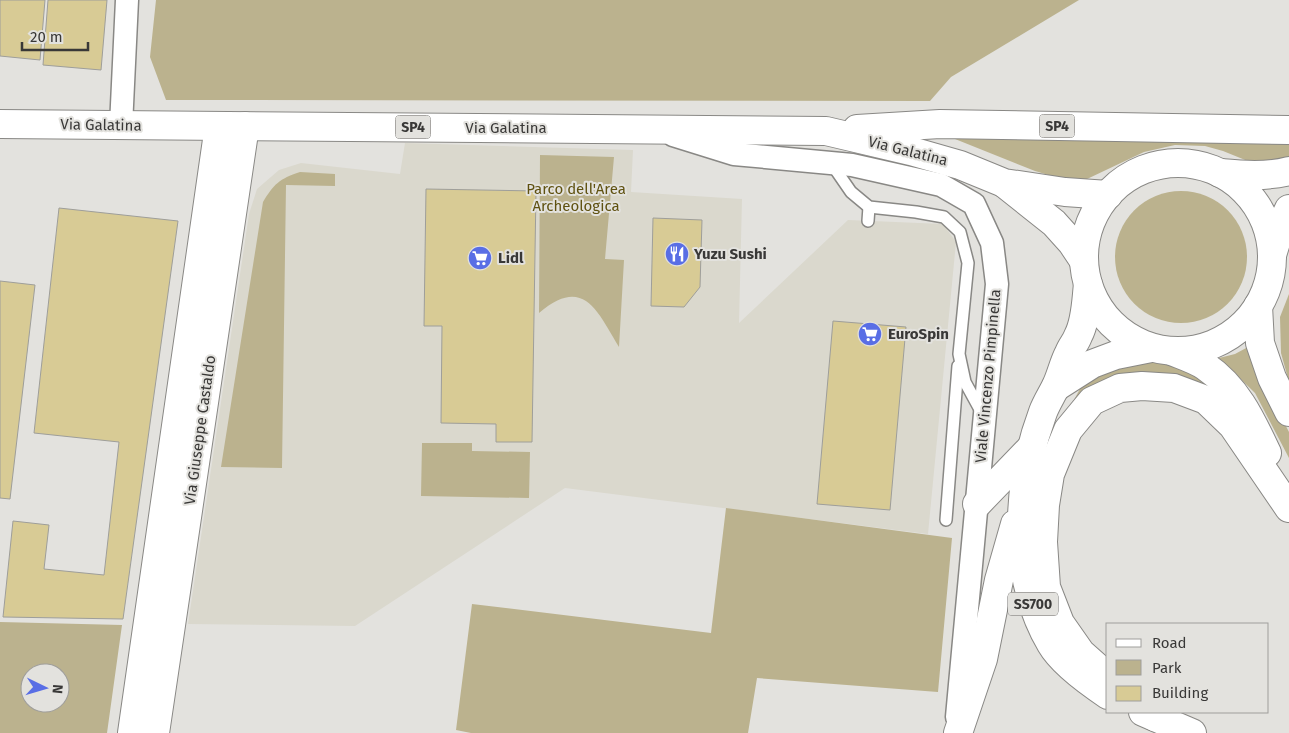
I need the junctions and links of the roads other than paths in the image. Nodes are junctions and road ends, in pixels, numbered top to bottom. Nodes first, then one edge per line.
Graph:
1 (126, 0) edge
2 (0, 124) edge
3 (122, 126) junction
4 (232, 126) junction
5 (653, 129) junction
6 (1289, 130) edge
7 (826, 131) junction
8 (831, 163) junction
9 (1220, 172) junction
10 (1289, 172) edge
11 (1004, 183) junction
12 (1108, 195) junction
13 (869, 207) junction
14 (1289, 209) edge
15 (868, 221) dead end
16 (1272, 256) junction
17 (1086, 272) junction
18 (1258, 306) junction
19 (1162, 350) junction
20 (959, 354) junction
21 (1056, 387) junction
22 (1289, 412) edge
23 (985, 419) junction
24 (1032, 448) junction
25 (1025, 484) junction
26 (976, 504) junction
27 (1289, 504) edge
28 (1289, 508) edge
29 (946, 520) dead end
30 (1106, 675) edge
31 (1106, 694) edge
32 (1149, 714) edge
33 (132, 733) edge
34 (154, 733) edge
35 (956, 733) edge
36 (1192, 733) edge

1 - 3 street
2 - 3 main road, Via Galatina / SP4
3 - 4 main road, Via Galatina / SP4
4 - 5 main road, Via Galatina / SP4
4 - 33 main road, Via Giuseppe Castaldo
4 - 34 main road, Via Giuseppe Castaldo
5 - 7 main road, Via Galatina / SP4
5 - 8 street, Viale Vincenzo Pimpinella
6 - 7 main road, SP4
7 - 11 main road, Via Galatina / SP4
8 - 13 lane
8 - 23 street, Viale Vincenzo Pimpinella
9 - 10 main road
9 - 12 main road
9 - 16 main road
11 - 12 main road, SP4
11 - 17 main road, SP4
12 - 17 main road
13 - 15 lane
13 - 20 lane
14 - 16 main road
16 - 18 main road
17 - 19 main road
17 - 21 main road, SS700
18 - 19 main road
18 - 22 main road
19 - 21 main road, SS700
19 - 27 main road
20 - 23 lane
20 - 29 lane
21 - 24 main road, SS700
23 - 26 street, Viale Vincenzo Pimpinella
24 - 25 main road, SS700
24 - 26 main road
25 - 31 main road, SS700
25 - 35 main road
26 - 35 street, Viale Vincenzo Pimpinella
28 - 30 main road
32 - 36 main road

